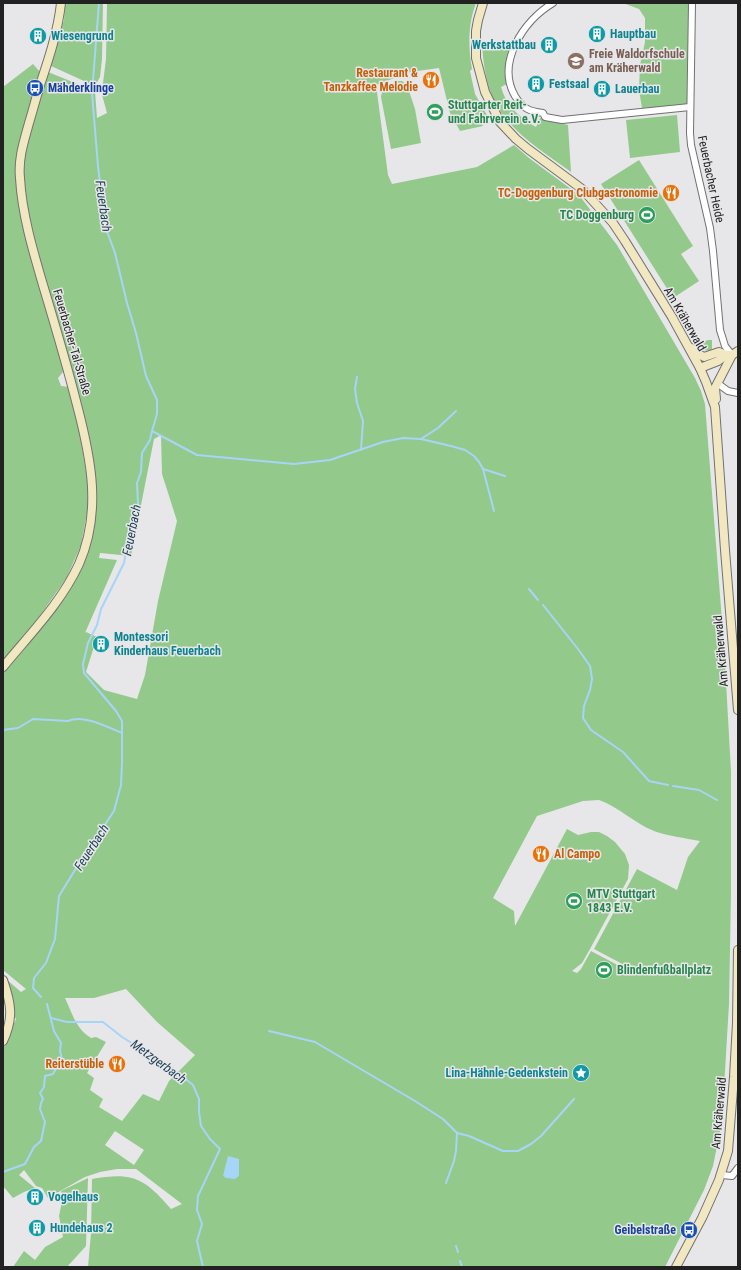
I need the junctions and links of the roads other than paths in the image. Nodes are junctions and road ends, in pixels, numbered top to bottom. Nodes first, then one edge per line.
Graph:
1 (61, 3) edge
2 (483, 3) edge
3 (553, 3) edge
4 (692, 3) edge
5 (690, 107) junction
6 (689, 347) junction
7 (732, 354) edge
8 (700, 368) junction
9 (706, 382) junction
10 (717, 383) junction
11 (738, 393) edge
12 (714, 405) junction
13 (3, 667) edge
14 (738, 710) edge
15 (738, 950) edge
16 (3, 980) edge
17 (3, 1041) edge
18 (738, 1168) edge
19 (722, 1175) junction
20 (676, 1267) edge

1 - 13 main road, Feuerbacher-Tal-Straße
2 - 6 main road, Am Kräherwald
3 - 5 street
4 - 5 street, Feuerbacher Heide
5 - 7 street, Feuerbacher Heide
6 - 7 main road
6 - 8 main road, Am Kräherwald
7 - 8 main road
7 - 10 main road
8 - 9 main road, Am Kräherwald
9 - 10 main road
9 - 12 main road, Am Kräherwald
10 - 11 street
10 - 12 main road
12 - 14 main road, Am Kräherwald
15 - 19 main road, Am Kräherwald
16 - 17 main road
18 - 19 street
19 - 20 main road, Am Kräherwald

